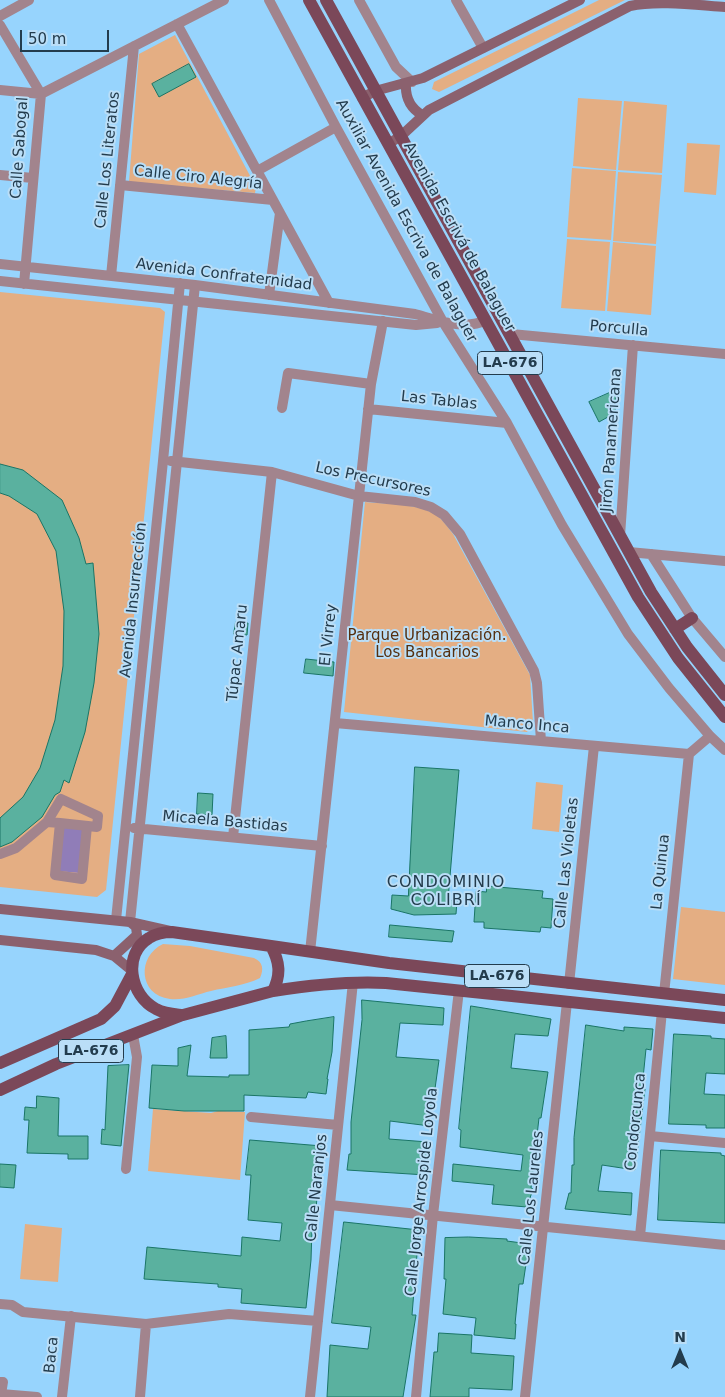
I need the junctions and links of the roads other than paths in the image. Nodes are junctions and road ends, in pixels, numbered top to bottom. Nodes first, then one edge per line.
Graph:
1 (30, 0) edge
2 (224, 0) edge
3 (270, 0) edge
4 (309, 0) edge
5 (326, 0) edge
6 (359, 0) edge
7 (456, 0) edge
8 (580, 0) edge
9 (725, 7) edge
10 (0, 16) edge
11 (177, 24) junction
12 (0, 25) edge
13 (134, 46) junction
14 (483, 48) junction
15 (409, 83) junction
16 (0, 90) edge
17 (375, 91) junction
18 (41, 94) junction
19 (362, 98) junction
20 (422, 115) junction
21 (336, 127) junction
22 (400, 136) junction
23 (388, 144) junction
24 (257, 171) junction
25 (0, 175) edge
26 (33, 178) junction
27 (120, 185) junction
28 (274, 200) junction
29 (280, 213) junction
30 (0, 264) edge
31 (25, 266) junction
32 (111, 276) junction
33 (0, 281) edge
34 (180, 283) junction
35 (24, 284) junction
36 (195, 285) junction
37 (269, 295) junction
38 (178, 300) junction
39 (193, 301) junction
40 (329, 303) junction
41 (486, 320) junction
42 (383, 321) junction
43 (443, 322) junction
44 (511, 334) junction
45 (633, 346) junction
46 (725, 354) edge
47 (371, 384) junction
48 (282, 408) dead end
49 (368, 409) junction
50 (507, 423) junction
51 (164, 461) junction
52 (178, 461) junction
53 (272, 472) junction
54 (359, 496) junction
55 (620, 536) junction
56 (629, 552) junction
57 (651, 554) junction
58 (725, 561) edge
59 (692, 618) junction
60 (675, 629) junction
61 (725, 657) edge
62 (725, 695) edge
63 (725, 717) edge
64 (335, 723) junction
65 (710, 736) junction
66 (541, 741) junction
67 (594, 746) junction
68 (725, 750) edge
69 (689, 754) junction
70 (46, 822) junction
71 (60, 823) junction
72 (87, 826) junction
73 (126, 827) junction
74 (139, 828) junction
75 (234, 837) junction
76 (322, 846) junction
77 (0, 854) edge
78 (0, 909) edge
79 (116, 920) junction
80 (130, 922) junction
81 (172, 932) junction
82 (0, 940) edge
83 (270, 946) junction
84 (310, 952) junction
85 (114, 956) junction
86 (132, 972) junction
87 (353, 982) junction
88 (569, 984) junction
89 (459, 990) junction
90 (273, 991) junction
91 (664, 994) junction
92 (725, 1000) edge
93 (567, 1002) junction
94 (662, 1011) junction
95 (183, 1015) junction
96 (725, 1018) edge
97 (133, 1035) junction
98 (0, 1063) edge
99 (0, 1090) edge
100 (252, 1117) dead end
101 (338, 1125) junction
102 (650, 1136) junction
103 (725, 1143) edge
104 (126, 1169) dead end
105 (330, 1205) junction
106 (434, 1215) junction
107 (544, 1226) junction
108 (640, 1236) junction
109 (725, 1245) edge
110 (0, 1304) edge
111 (71, 1316) junction
112 (318, 1321) junction
113 (146, 1324) junction
114 (2, 1382) edge
115 (1, 1395) edge
116 (36, 1397) edge
117 (62, 1397) edge
118 (140, 1397) edge
119 (310, 1397) edge
120 (416, 1397) edge
121 (525, 1397) edge

1 - 10 street
2 - 11 street
3 - 21 street, Auxiliar Avenida Escriva de Balaguer
4 - 19 main road, Avenida Escrivá de Balaguer / LA-676
5 - 17 main road, Avenida Escrivá de Balaguer / LA-676
6 - 15 street
7 - 14 street
8 - 14 main road
9 - 20 main road
11 - 13 street
11 - 24 street
12 - 18 street, Calle Sabogal
13 - 18 street
13 - 27 street, Calle Los Literatos
14 - 15 main road
15 - 17 main road
15 - 20 main road
16 - 18 street
17 - 19 main road
17 - 22 main road, Avenida Escrivá de Balaguer / LA-676
18 - 26 street, Calle Sabogal
19 - 23 main road, Avenida Escrivá de Balaguer / LA-676
20 - 22 main road
21 - 24 street
21 - 43 street, Auxiliar Avenida Escriva de Balaguer
22 - 23 main road
22 - 44 main road, Avenida Escrivá de Balaguer / LA-676
23 - 41 main road, Avenida Escrivá de Balaguer / LA-676
24 - 28 street
25 - 26 street
26 - 31 street, Calle Sabogal
27 - 28 street, Calle Ciro Alegría
27 - 32 street, Calle Los Literatos
28 - 29 street
29 - 37 street
29 - 40 street
30 - 31 street, Avenida Confraternidad
31 - 32 street, Avenida Confraternidad
31 - 35 street, Calle Sabogal
32 - 34 street, Avenida Confraternidad
33 - 35 street, Avenida Confraternidad
34 - 36 street, Avenida Confraternidad
34 - 38 street, Avenida Insurrección
35 - 38 street, Avenida Confraternidad
36 - 37 street, Avenida Confraternidad
36 - 39 street, Avenida Insurrección
37 - 40 street, Avenida Confraternidad
38 - 39 street, Avenida Confraternidad
38 - 51 street, Avenida Insurrección
39 - 42 street, Avenida Confraternidad
39 - 52 street, Avenida Insurrección
40 - 43 street, Avenida Confraternidad
41 - 43 street, Avenida Confraternidad
41 - 63 main road, Avenida Escrivá de Balaguer / LA-676
42 - 43 street, Avenida Confraternidad
42 - 47 street, El Virrey
43 - 50 street, Auxiliar Avenida Escriva de Balaguer
44 - 45 street, Porculla
44 - 55 main road, Avenida Escrivá de Balaguer / LA-676
45 - 46 street, Porculla
45 - 55 street, Jirón Panamericana
47 - 48 street
47 - 49 street, El Virrey
49 - 50 street, Las Tablas
49 - 54 street, El Virrey
50 - 65 street, Auxiliar Avenida Escriva de Balaguer
51 - 52 street, Los Precursores
51 - 73 street, Avenida Insurrección
52 - 53 street, Los Precursores
52 - 74 street, Avenida Insurrección
53 - 54 street, Los Precursores
53 - 75 street, Túpac Amaru
54 - 64 street, El Virrey
54 - 66 street, Los Precursores
55 - 56 main road, Avenida Escrivá de Balaguer / LA-676
56 - 57 street
56 - 60 main road, Avenida Escrivá de Balaguer / LA-676
57 - 58 street
57 - 59 street
59 - 60 main road
59 - 61 street
60 - 62 main road, Avenida Escrivá de Balaguer / LA-676
64 - 66 street, Manco Inca
64 - 76 street, El Virrey
65 - 68 street, Auxiliar Avenida Escriva de Balaguer
65 - 69 street
66 - 67 street, Manco Inca
67 - 69 street, Manco Inca
67 - 88 street, Calle Las Violetas
69 - 91 street, La Quinua
70 - 71 street
70 - 72 street
70 - 77 street
71 - 72 street
71 - 72 street
73 - 74 street, Micaela Bastidas
73 - 79 street, Avenida Insurrección
74 - 75 street, Micaela Bastidas
74 - 80 street, Avenida Insurrección
75 - 76 street, Micaela Bastidas
76 - 84 street, El Virrey
78 - 79 main road
79 - 80 main road
80 - 81 main road
80 - 85 main road
81 - 83 main road, LA-676
81 - 86 main road, LA-676
82 - 85 main road
83 - 84 main road, LA-676
83 - 90 main road
84 - 88 main road, LA-676
85 - 86 main road
86 - 95 main road, LA-676
86 - 98 main road, LA-676
87 - 89 main road, LA-676
87 - 90 main road, LA-676
87 - 101 street, Calle Naranjos
88 - 91 main road, LA-676
89 - 93 main road, LA-676
89 - 106 street, Calle Jorge Arrospide Loyola
90 - 95 main road, LA-676
91 - 92 main road, LA-676
93 - 94 main road, LA-676
93 - 107 street, Calle Los Laureles
94 - 96 main road, LA-676
94 - 102 street, Condorcunca
95 - 97 main road, LA-676
97 - 99 main road, LA-676
97 - 104 street
100 - 101 street
101 - 105 street, Calle Naranjos
102 - 103 street
102 - 108 street, Condorcunca
105 - 106 street
105 - 112 street, Calle Naranjos
106 - 107 street
106 - 120 street, Calle Jorge Arrospide Loyola
107 - 108 street
107 - 121 street, Calle Los Laureles
108 - 109 street
110 - 111 street
111 - 113 street
111 - 117 street, Baca
112 - 113 street
112 - 119 street, Calle Naranjos
113 - 118 street
114 - 115 street
115 - 116 street

